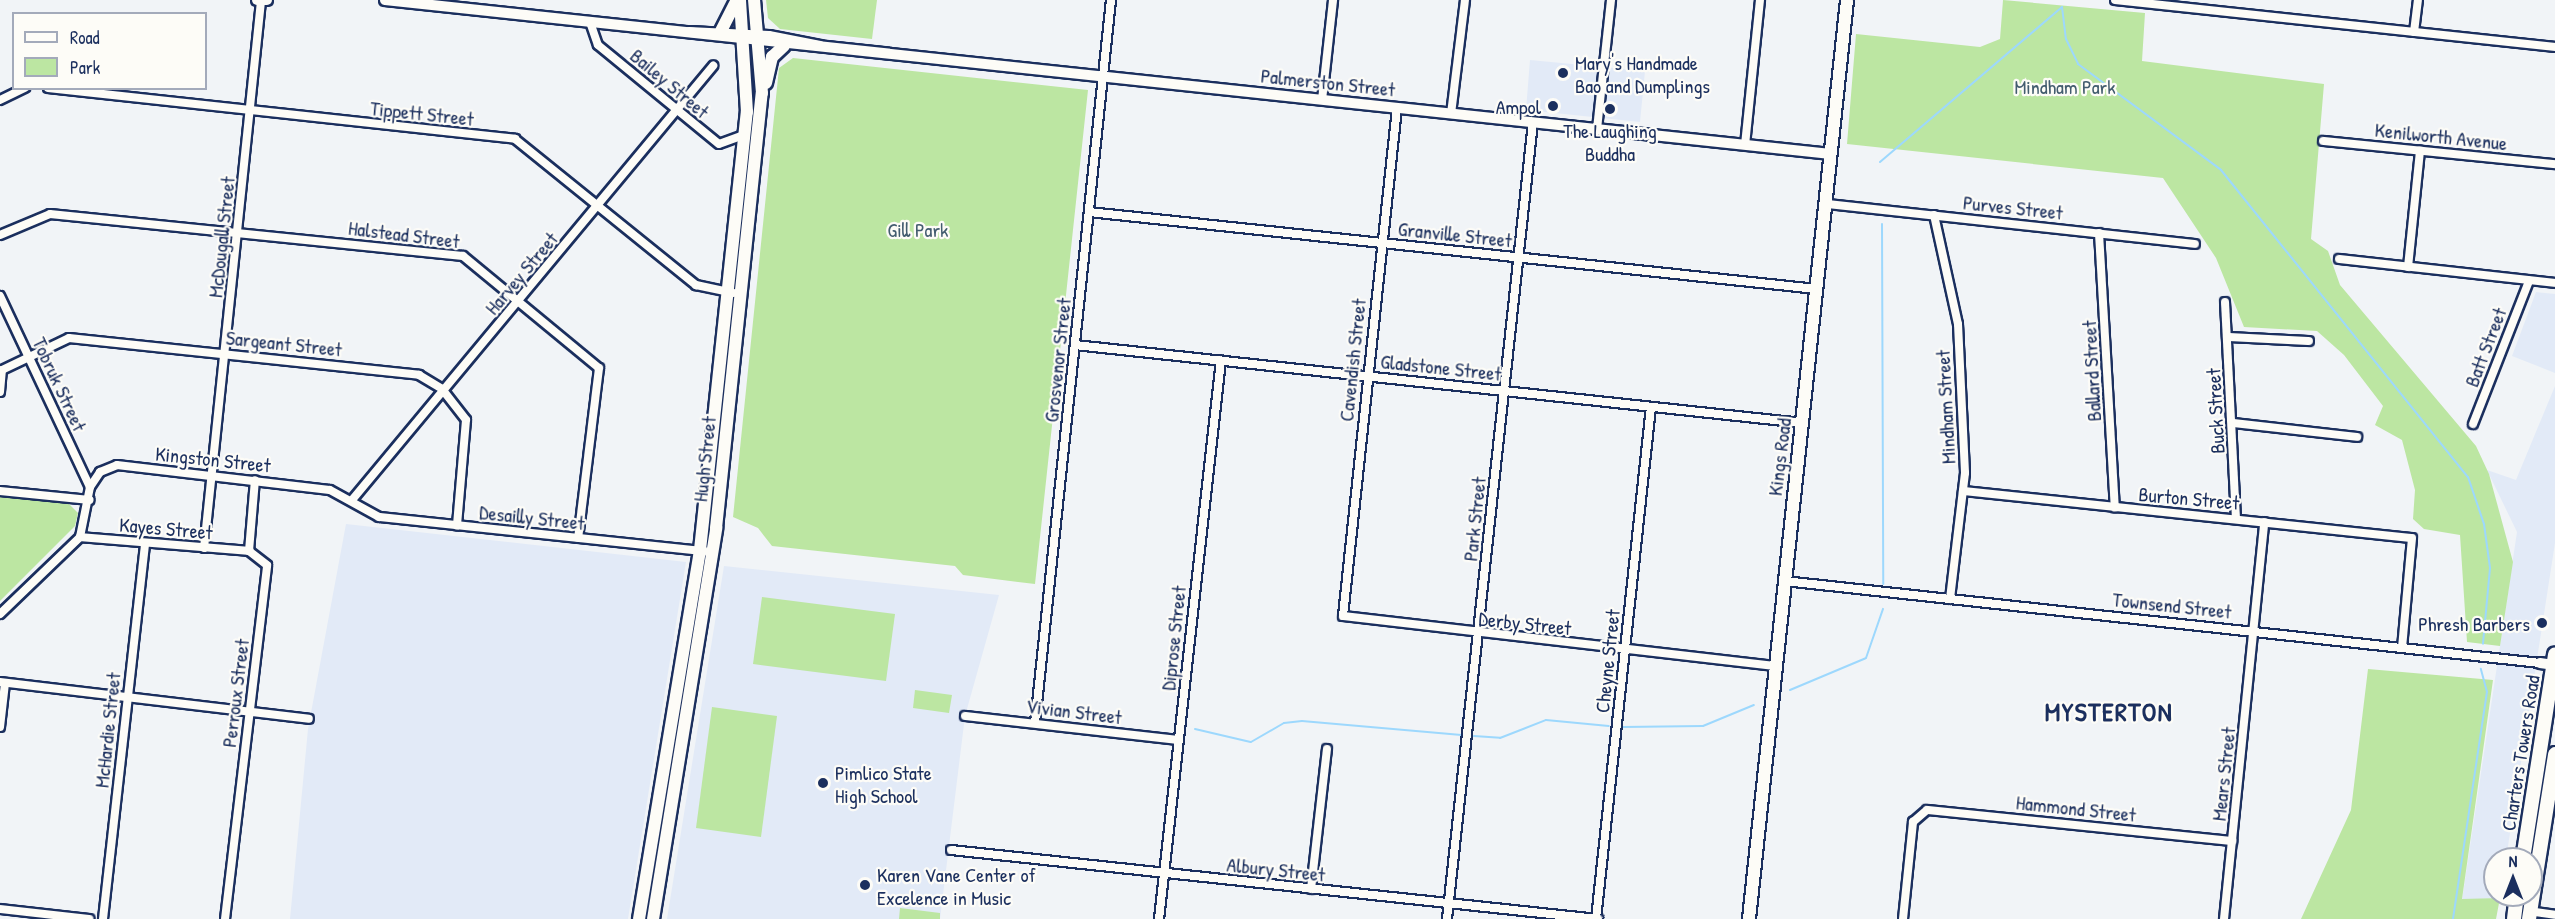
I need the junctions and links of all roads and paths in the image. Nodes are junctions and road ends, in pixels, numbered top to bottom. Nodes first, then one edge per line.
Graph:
1 (262, 0) edge
2 (385, 0) edge
3 (739, 0) edge
4 (754, 0) edge
5 (1111, 0) edge
6 (1334, 0) edge
7 (1464, 0) edge
8 (1611, 0) edge
9 (1760, 0) edge
10 (1847, 0) edge
11 (2115, 0) edge
12 (2418, 0) edge
13 (590, 22) junction
14 (721, 31) junction
15 (689, 32) junction
16 (2414, 32) junction
17 (744, 38) junction
18 (757, 39) junction
19 (784, 46) junction
20 (821, 46) junction
21 (2555, 47) edge
22 (713, 66) dead end
23 (1103, 77) junction
24 (21, 90) edge
25 (65, 90) edge
26 (762, 93) junction
27 (0, 100) edge
28 (1322, 100) junction
29 (1396, 108) junction
30 (676, 109) junction
31 (252, 112) junction
32 (1451, 114) junction
33 (1533, 122) junction
34 (1597, 129) junction
35 (744, 135) junction
36 (2323, 141) dead end
37 (1745, 145) junction
38 (2420, 151) junction
39 (1831, 154) junction
40 (2555, 165) edge
41 (1827, 204) junction
42 (598, 208) junction
43 (1089, 212) junction
44 (1934, 215) junction
45 (239, 232) junction
46 (2099, 233) junction
47 (0, 235) edge
48 (1382, 243) junction
49 (2195, 244) dead end
50 (1518, 257) junction
51 (2339, 259) dead end
52 (2408, 267) junction
53 (2529, 281) junction
54 (2555, 283) edge
55 (1817, 289) junction
56 (728, 293) junction
57 (741, 294) junction
58 (0, 296) edge
59 (521, 300) junction
60 (2225, 302) dead end
61 (2228, 337) junction
62 (2309, 341) dead end
63 (1076, 345) junction
64 (225, 353) junction
65 (29, 355) junction
66 (1221, 360) junction
67 (1367, 376) junction
68 (442, 389) junction
69 (1504, 391) junction
70 (0, 392) edge
71 (1651, 407) junction
72 (1803, 423) junction
73 (2233, 423) junction
74 (2473, 424) dead end
75 (2357, 437) dead end
76 (211, 476) junction
77 (255, 480) junction
78 (90, 487) junction
79 (0, 490) edge
80 (1963, 491) junction
81 (90, 500) junction
82 (352, 500) junction
83 (2115, 508) junction
84 (2236, 519) junction
85 (2264, 522) junction
86 (458, 526) junction
87 (80, 537) junction
88 (578, 538) junction
89 (145, 545) junction
90 (204, 548) junction
91 (700, 550) junction
92 (249, 551) junction
93 (713, 551) junction
94 (1784, 581) junction
95 (1950, 599) junction
96 (0, 614) edge
97 (1343, 616) joint
98 (2255, 632) junction
99 (1478, 634) junction
100 (2402, 647) junction
101 (1624, 650) junction
102 (2551, 662) edge
103 (1775, 666) junction
104 (3, 683) edge
105 (128, 698) junction
106 (249, 708) junction
107 (964, 716) dead end
108 (309, 719) dead end
109 (1035, 723) junction
110 (0, 727) edge
111 (1179, 740) junction
112 (1327, 749) dead end
113 (2555, 754) edge
114 (2552, 793) edge
115 (2232, 841) junction
116 (2525, 847) edge
117 (951, 850) dead end
118 (1164, 873) junction
119 (1311, 889) junction
120 (1449, 904) junction
121 (2516, 908) edge
122 (0, 909) edge
123 (2530, 915) edge
124 (2555, 915) edge
125 (89, 919) edge
126 (103, 919) edge
127 (225, 919) edge
128 (639, 919) edge
129 (653, 919) edge
130 (1159, 919) edge
131 (1447, 919) edge
132 (1596, 919) edge
133 (1749, 919) edge
134 (1903, 919) edge
135 (2224, 919) edge

1 - 31 street, McDougall Street
2 - 13 street, Palmerston Street
3 - 14 main road
3 - 17 main road, Hugh Street
4 - 18 main road, Hugh Street
5 - 23 street, Grosvenor Street
6 - 28 street
7 - 32 street
8 - 34 street
9 - 37 street
10 - 39 main road, Kings Road
11 - 16 street
12 - 16 street
13 - 15 street, Palmerston Street
13 - 30 street, Bailey Street
14 - 15 street, Palmerston Street
14 - 17 street, Palmerston Street
15 - 17 street, Palmerston Street
16 - 21 street
17 - 18 street, Palmerston Street
17 - 35 main road, Hugh Street
18 - 19 street, Palmerston Street
18 - 20 street, Palmerston Street
18 - 26 main road, Hugh Street
19 - 20 street, Palmerston Street
19 - 26 main road
20 - 23 street, Palmerston Street
22 - 30 street, Harvey Street
23 - 28 street, Palmerston Street
23 - 43 street, Grosvenor Street
24 - 27 street
25 - 31 street, Tippett Street
26 - 57 main road, Hugh Street
28 - 29 street, Palmerston Street
29 - 32 street, Palmerston Street
29 - 48 street, Cavendish Street
30 - 35 street, Bailey Street
30 - 42 street, Harvey Street
31 - 42 street, Tippett Street
31 - 45 street, McDougall Street
32 - 33 street, Palmerston Street
33 - 34 street, Palmerston Street
33 - 50 street, Park Street
34 - 37 street, Palmerston Street
35 - 56 main road, Hugh Street
36 - 38 street, Kenilworth Avenue
37 - 39 street, Palmerston Street
38 - 40 street, Kenilworth Avenue
38 - 52 street
39 - 41 main road, Kings Road
41 - 44 street, Purves Street
41 - 55 main road, Kings Road
42 - 56 street, Tippett Street
42 - 59 street, Harvey Street
43 - 48 street, Granville Street
43 - 63 street, Grosvenor Street
44 - 46 street, Purves Street
44 - 80 street, Mindham Street
45 - 47 street, Halstead Street
45 - 59 street, Halstead Street
45 - 64 street, McDougall Street
46 - 49 street, Purves Street
46 - 83 street, Ballard Street
48 - 50 street, Granville Street
48 - 67 street, Cavendish Street
50 - 55 street, Granville Street
50 - 69 street, Park Street
51 - 52 street
52 - 53 street
53 - 54 street
53 - 74 street, Batt Street
55 - 72 main road, Kings Road
56 - 57 street, Tippett Street
56 - 91 main road, Hugh Street
57 - 93 main road, Hugh Street
58 - 65 street, Tobruk Street
59 - 68 street, Harvey Street
59 - 88 street, Halstead Street
60 - 61 street, Buck Street
61 - 62 street
61 - 73 street, Buck Street
63 - 66 street, Gladstone Street
63 - 109 street, Grosvenor Street
64 - 65 street, Sargeant Street
64 - 68 street, Sargeant Street
64 - 76 street, McDougall Street
65 - 70 street, Sargeant Street
65 - 78 street, Tobruk Street
66 - 67 street, Gladstone Street
66 - 111 street, Diprose Street
67 - 69 street, Gladstone Street
67 - 97 street, Cavendish Street
68 - 82 street, Harvey Street
68 - 86 street, Sargeant Street
69 - 71 street, Gladstone Street
69 - 99 street, Park Street
71 - 72 street, Gladstone Street
71 - 101 street, Cheyne Street
72 - 94 main road, Kings Road
73 - 75 street
73 - 84 street, Buck Street
76 - 77 street, Kingston Street
76 - 78 street, Kingston Street
76 - 90 street, McDougall Street
77 - 82 street, Kingston Street
77 - 92 street
78 - 81 street
79 - 81 street
80 - 83 street, Burton Street
80 - 95 street, Mindham Street
81 - 87 street
82 - 86 street, Desailly Street
83 - 84 street, Burton Street
84 - 85 street, Burton Street
85 - 98 street, Mears Street
85 - 100 street, Burton Street
86 - 88 street, Desailly Street
87 - 89 street, Kayes Street
87 - 96 street
88 - 91 street, Desailly Street
89 - 90 street, Kayes Street
89 - 105 street, McHardie Street
90 - 92 street, Kayes Street
91 - 93 street, Desailly Street
91 - 128 main road, Hugh Street
92 - 106 street, Perroux Street
93 - 129 main road, Hugh Street
94 - 95 street, Townsend Street
94 - 103 main road, Kings Road
95 - 98 street, Townsend Street
97 - 99 street, Derby Street
98 - 100 street, Townsend Street
98 - 115 street, Mears Street
99 - 101 street, Derby Street
99 - 120 street, Park Street
100 - 102 street, Townsend Street
101 - 103 street, Derby Street
101 - 132 street, Cheyne Street
102 - 116 main road, Charters Towers Road
103 - 133 main road, Kings Road
104 - 105 street
104 - 110 street
105 - 106 street
105 - 126 street, McHardie Street
106 - 108 street
106 - 127 street, Perroux Street
107 - 109 street, Vivian Street
109 - 111 street, Vivian Street
111 - 118 street, Diprose Street
112 - 119 street
113 - 114 main road, Charters Towers Road
114 - 123 main road, Charters Towers Road
115 - 134 street, Hammond Street
115 - 135 street, Mears Street
117 - 118 street, Albury Street
118 - 119 street, Albury Street
118 - 130 street, Diprose Street
119 - 120 street, Albury Street
120 - 131 street, Park Street
120 - 132 street, Albury Street
121 - 123 street
122 - 125 street
123 - 124 street

